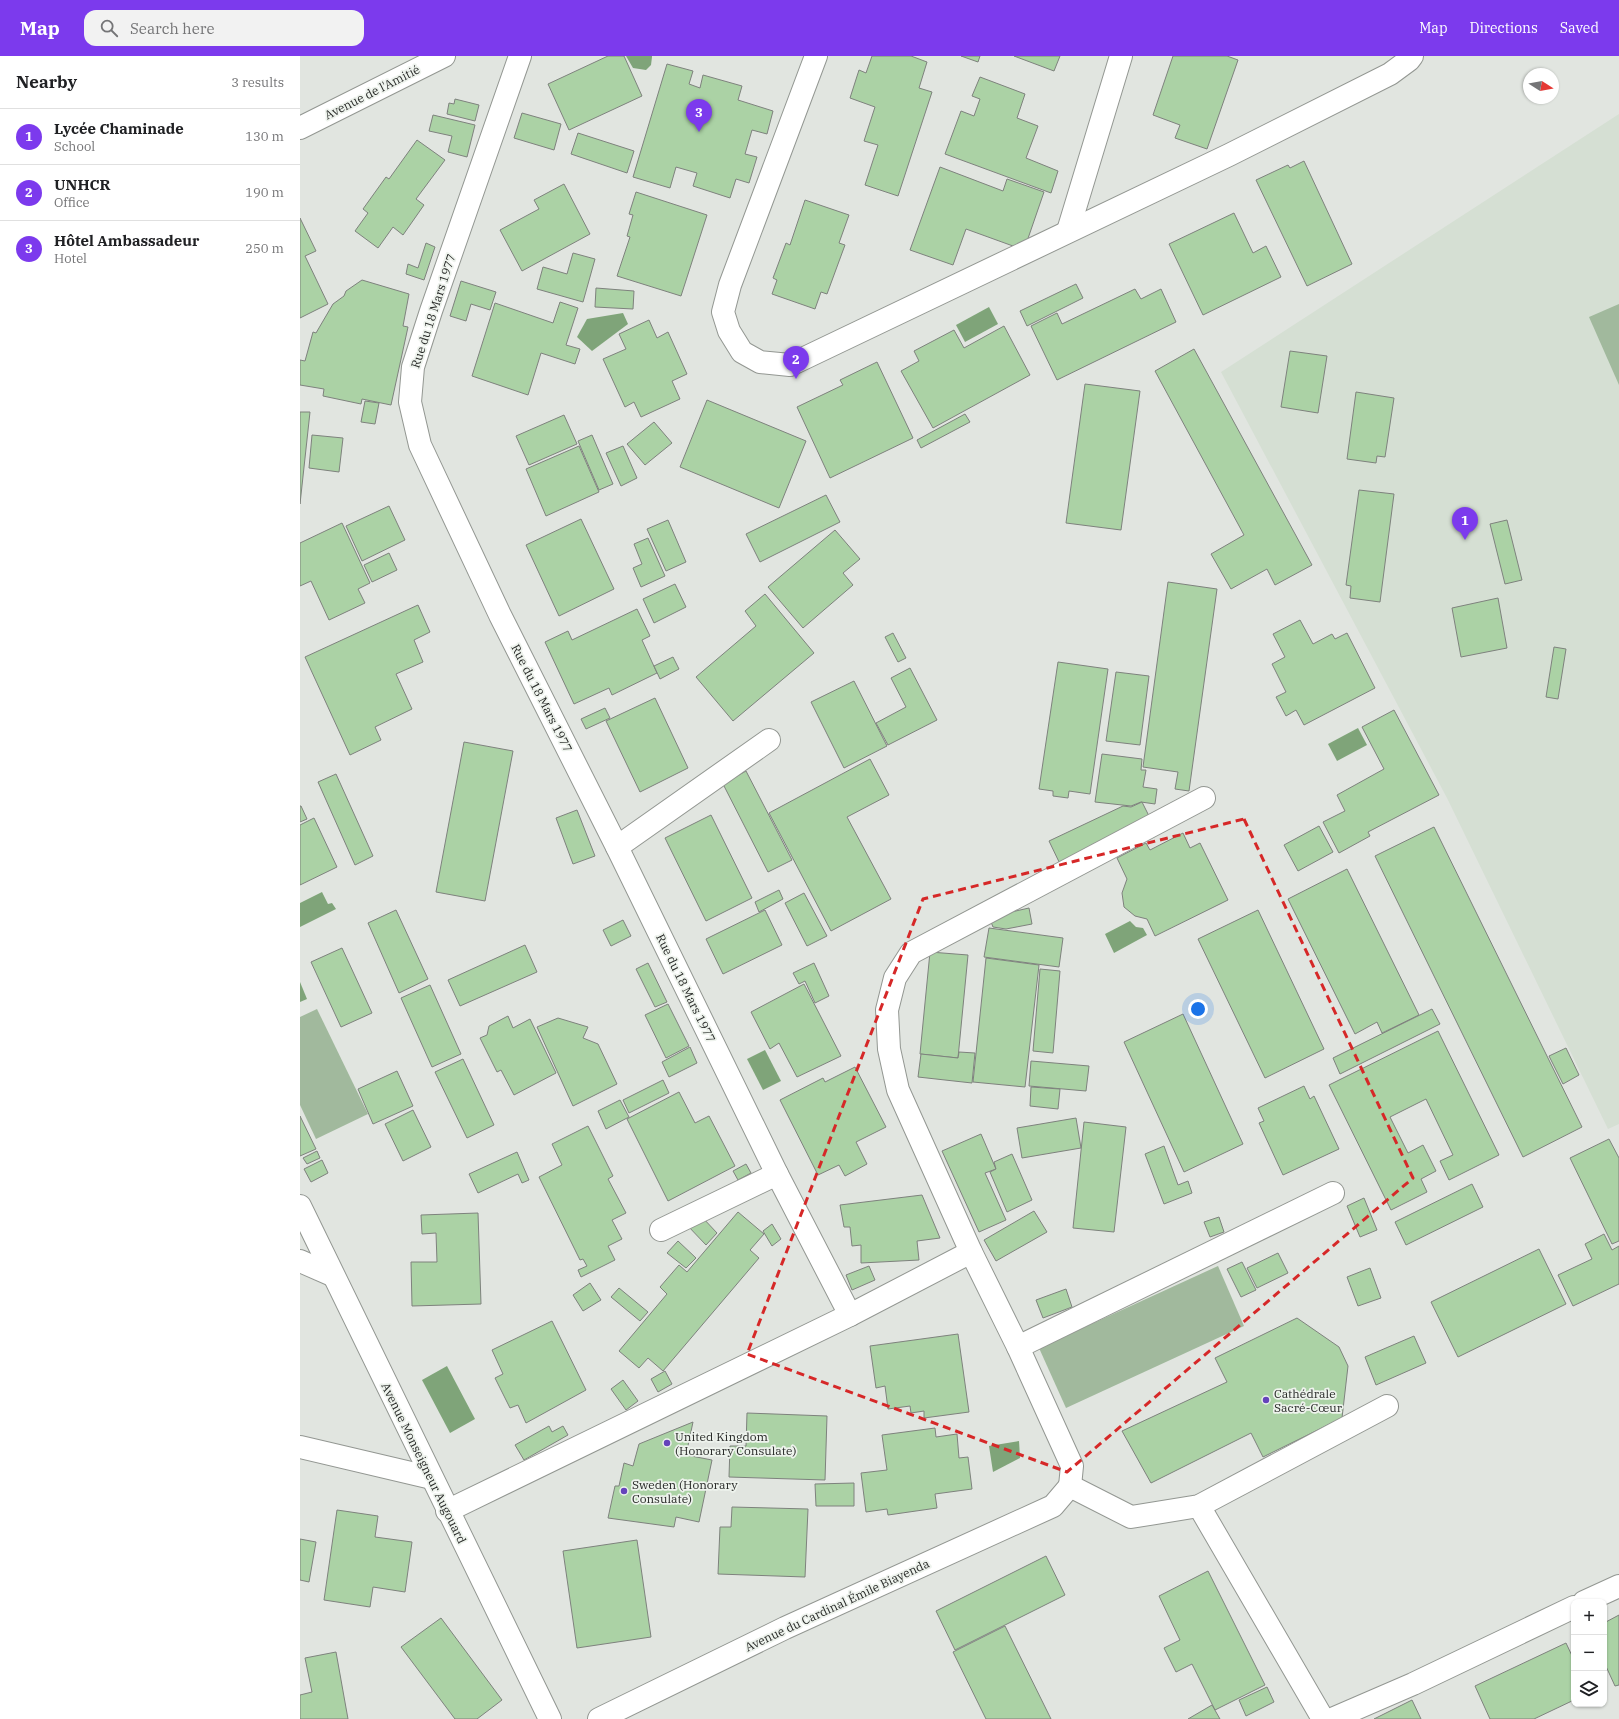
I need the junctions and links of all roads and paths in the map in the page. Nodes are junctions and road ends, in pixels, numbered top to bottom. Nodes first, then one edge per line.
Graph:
1 (444, 56) edge
2 (520, 56) edge
3 (816, 56) edge
4 (1122, 56) edge
5 (1412, 56) edge
6 (300, 128) edge
7 (1068, 231) junction
8 (769, 740) dead end
9 (1204, 798) dead end
10 (617, 847) junction
11 (777, 1174) junction
12 (1333, 1193) dead end
13 (300, 1206) edge
14 (661, 1230) dead end
15 (971, 1252) junction
16 (300, 1261) edge
17 (332, 1275) junction
18 (850, 1315) junction
19 (1018, 1347) junction
20 (1387, 1406) dead end
21 (300, 1447) edge
22 (432, 1478) junction
23 (1070, 1486) junction
24 (1199, 1506) junction
25 (447, 1511) junction
26 (1619, 1586) edge
27 (1591, 1599) edge
28 (1571, 1608) edge
29 (550, 1719) edge
30 (599, 1719) edge
31 (1323, 1719) edge
32 (1332, 1719) edge

1 - 6 street, Avenue de l'Amitié
2 - 10 street, Rue du 18 Mars 1977
3 - 7 street
4 - 7 street
5 - 7 street
8 - 10 street
9 - 15 street
10 - 11 street, Rue du 18 Mars 1977
11 - 14 street
11 - 18 street, Rue du 18 Mars 1977
12 - 19 street
13 - 17 street, Avenue Monseigneur Augouard
15 - 18 street
15 - 19 street
16 - 17 street
17 - 22 street, Avenue Monseigneur Augouard
18 - 25 street
19 - 23 street
20 - 24 street
21 - 22 street
22 - 25 street, Avenue Monseigneur Augouard
23 - 24 street
23 - 30 street, Avenue du Cardinal Émile Biayenda
24 - 31 street
25 - 29 street, Avenue Monseigneur Augouard
26 - 27 street
28 - 32 street

